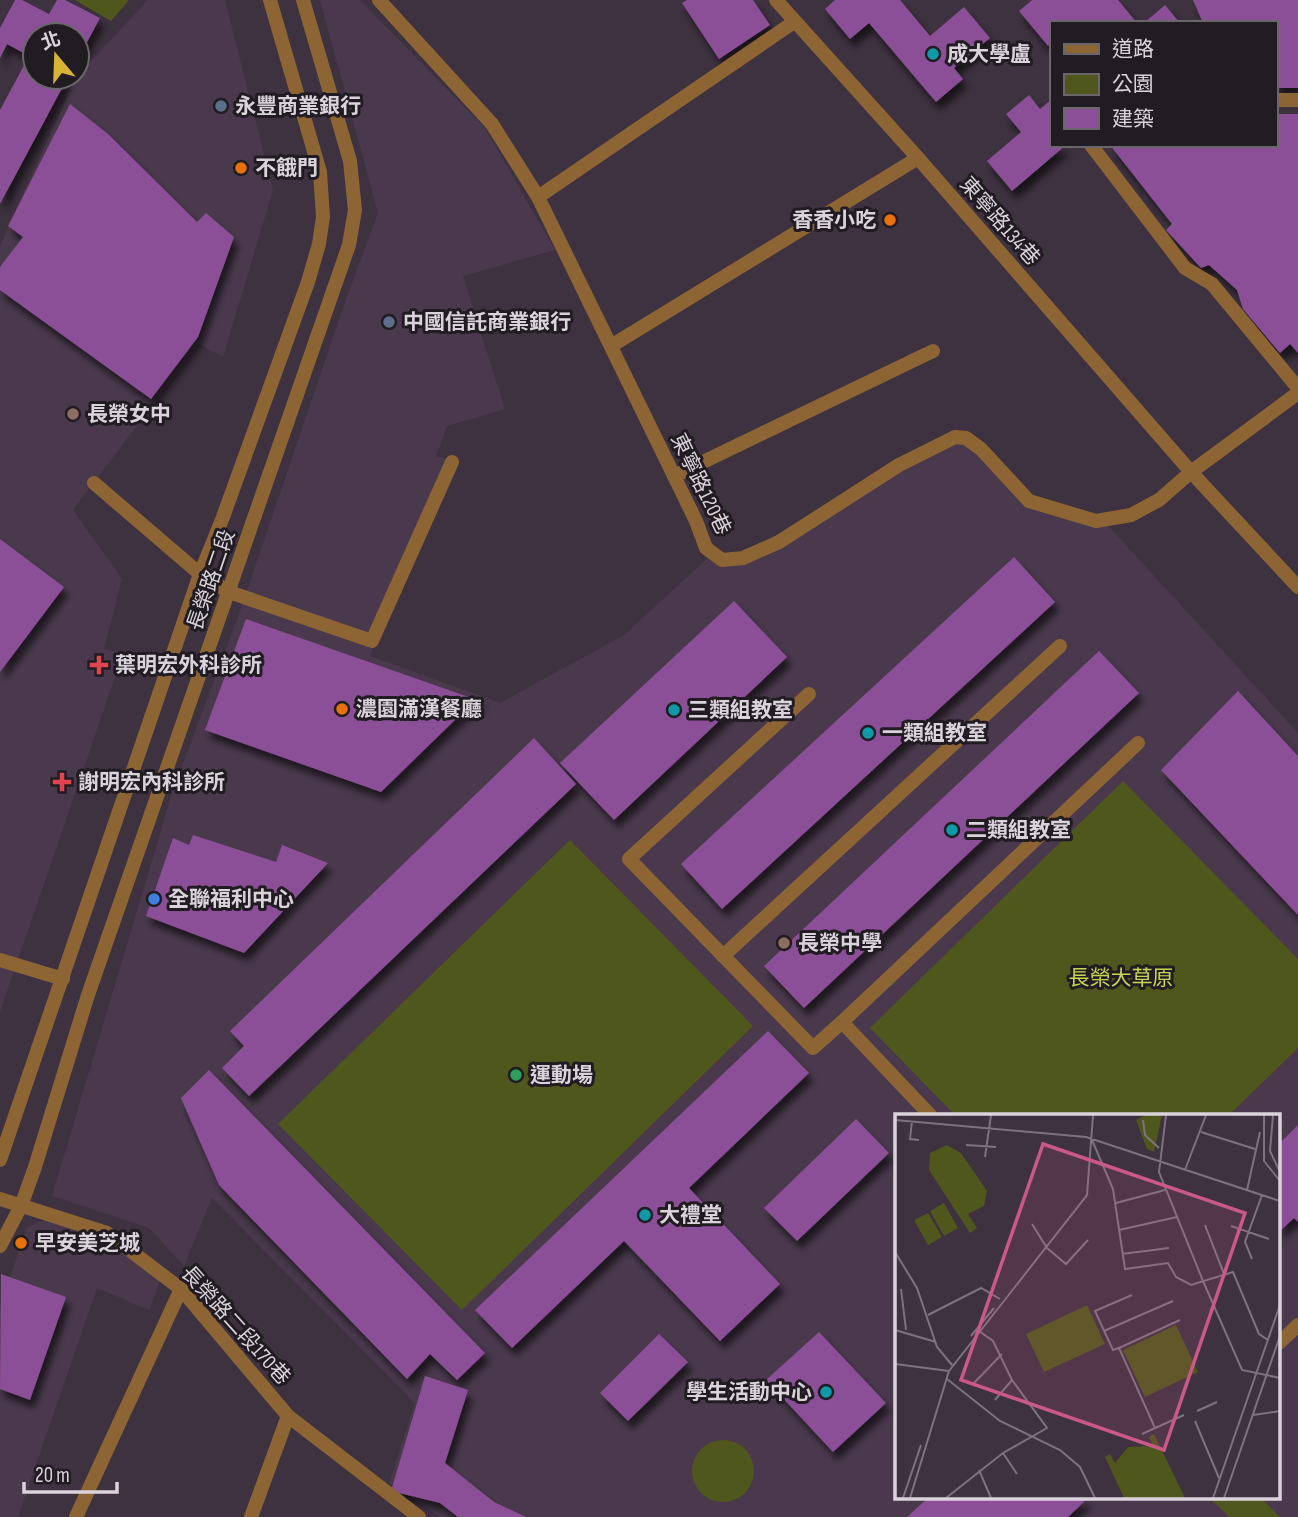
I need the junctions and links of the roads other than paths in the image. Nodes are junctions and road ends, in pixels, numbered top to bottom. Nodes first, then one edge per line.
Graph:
1 (270, 0) edge
2 (303, 0) edge
3 (379, 0) edge
4 (776, 0) edge
5 (794, 22) junction
6 (1277, 100) edge
7 (1298, 100) edge
8 (1093, 147) edge
9 (918, 158) junction
10 (538, 197) junction
11 (611, 346) junction
12 (933, 351) dead end
13 (1298, 391) edge
14 (452, 463) dead end
15 (1191, 472) junction
16 (674, 476) junction
17 (94, 483) dead end
18 (200, 575) junction
19 (1298, 587) edge
20 (229, 592) junction
21 (1060, 646) dead end
22 (809, 694) dead end
23 (1138, 743) dead end
24 (723, 956) junction
25 (0, 960) edge
26 (63, 978) junction
27 (842, 1022) junction
28 (929, 1114) edge
29 (0, 1160) edge
30 (0, 1199) edge
31 (21, 1206) junction
32 (0, 1246) edge
33 (181, 1289) junction
34 (1298, 1325) edge
35 (1280, 1341) edge
36 (288, 1416) junction
37 (76, 1517) edge
38 (251, 1517) edge
39 (419, 1517) edge

1 - 18 street, 長榮路二段
2 - 20 street, 長榮路二段
3 - 10 street, 東寧路120巷
4 - 5 street, 東寧路134巷
5 - 9 street, 東寧路134巷
5 - 10 street
6 - 7 street
8 - 13 street
9 - 11 street
9 - 15 street, 東寧路134巷
10 - 11 street, 東寧路120巷
11 - 16 street, 東寧路120巷
12 - 16 street
13 - 15 street
14 - 20 street
15 - 16 street, 東寧路120巷
15 - 19 street, 東寧路134巷
17 - 18 street
18 - 20 street
18 - 26 street, 長榮路二段
20 - 31 street, 長榮路二段
21 - 24 street
22 - 24 street
23 - 27 street
24 - 27 street
25 - 26 street
26 - 29 street, 長榮路二段
27 - 28 street
30 - 31 street, 長榮路二段170巷
31 - 32 street, 長榮路二段
31 - 33 street, 長榮路二段170巷
33 - 36 street, 長榮路二段170巷
33 - 37 street
34 - 35 street
36 - 38 street
36 - 39 street, 長榮路二段170巷

